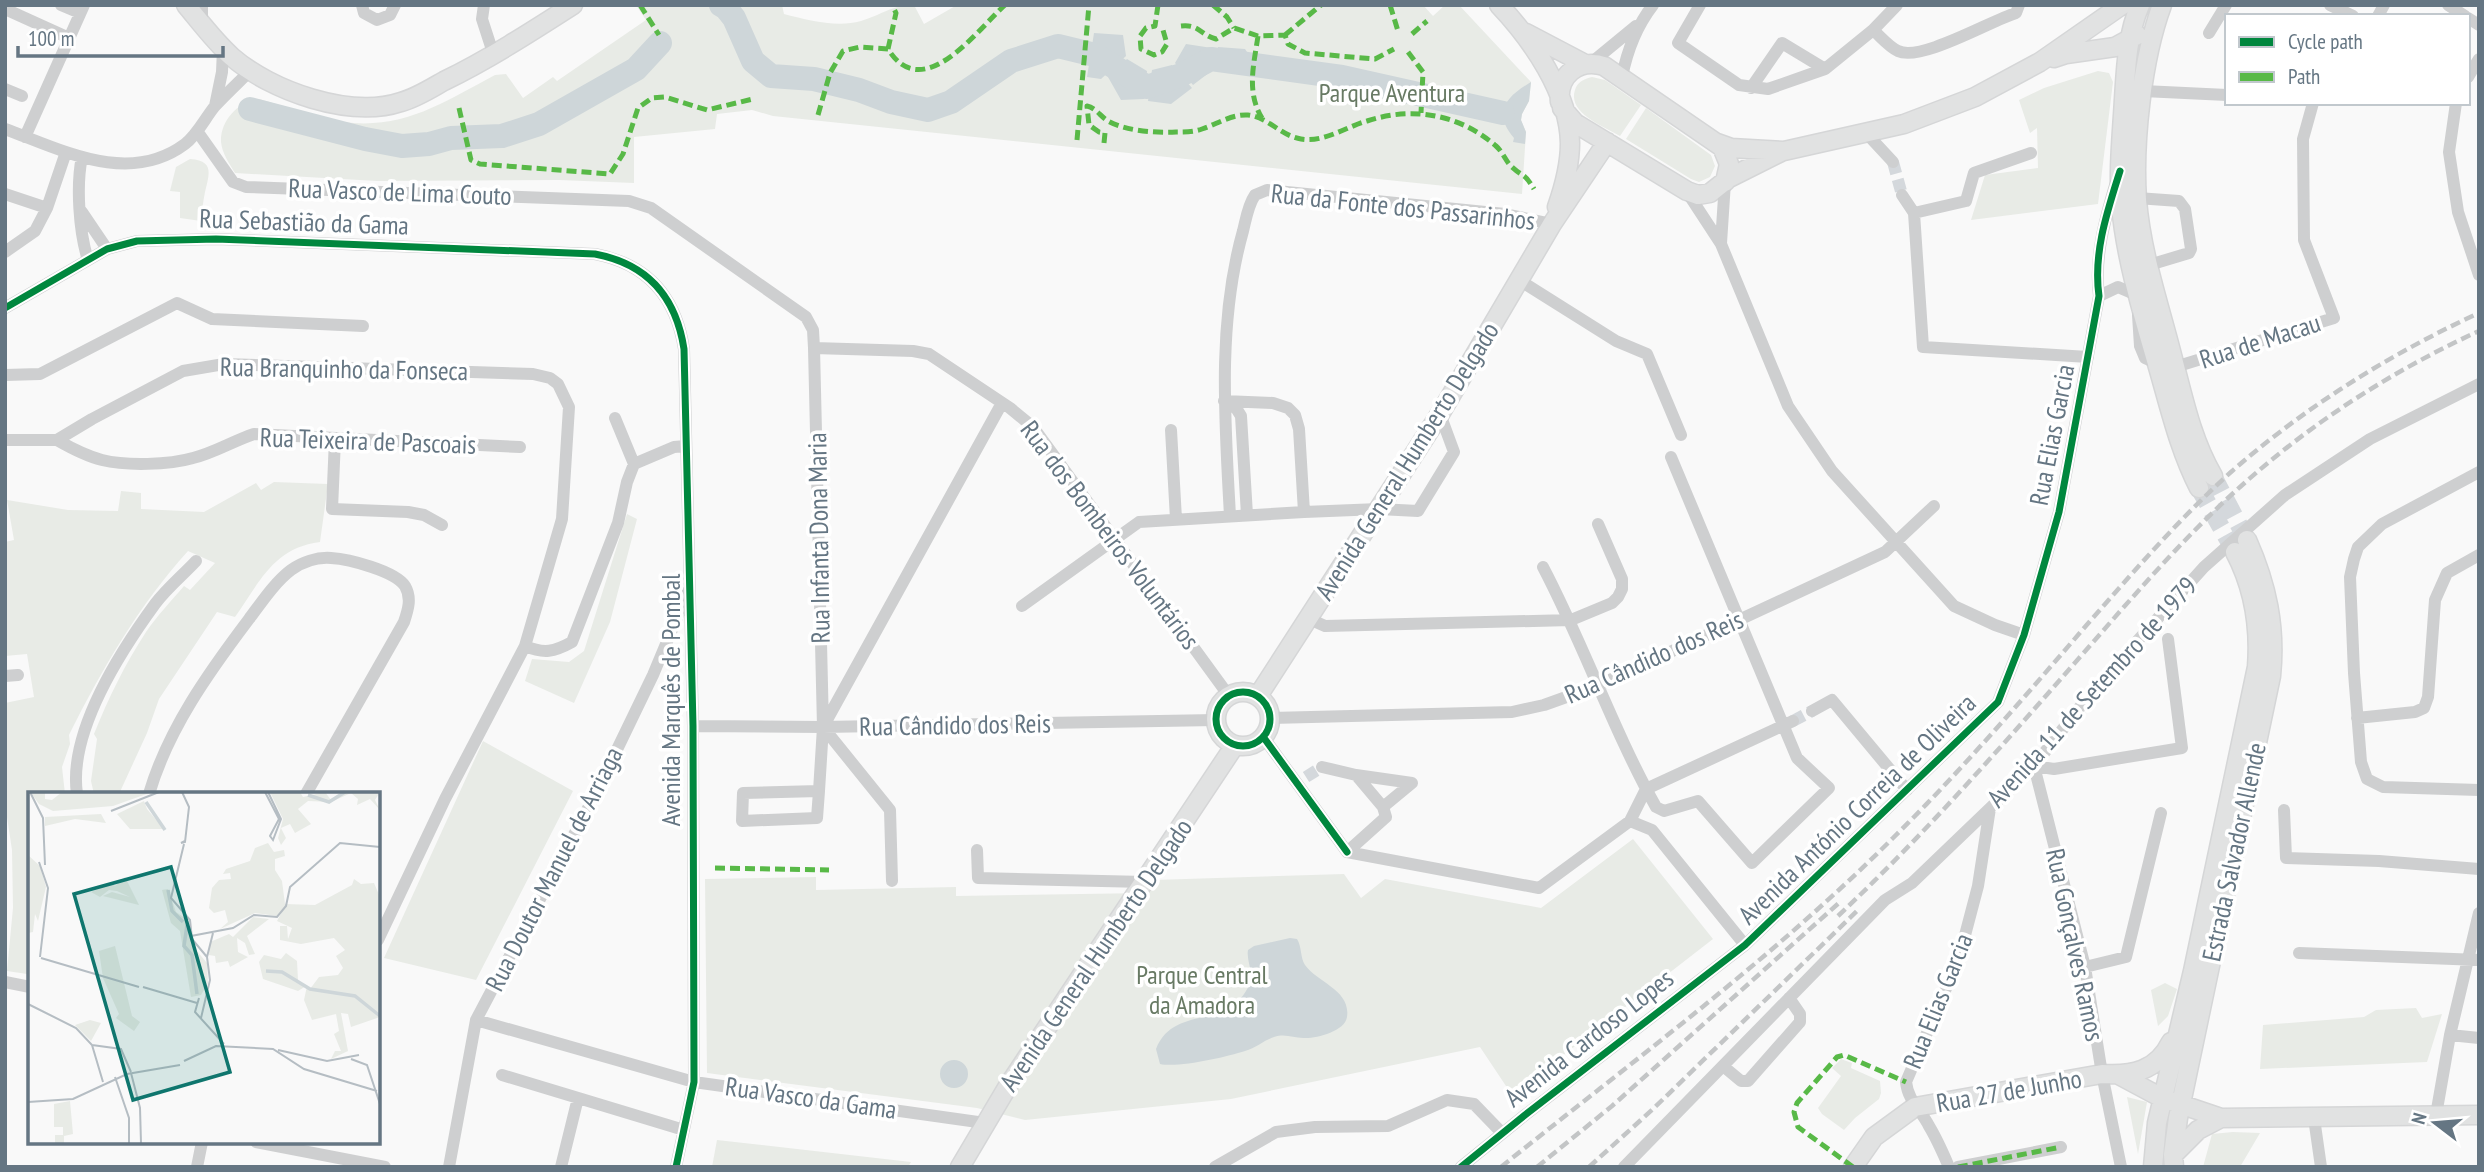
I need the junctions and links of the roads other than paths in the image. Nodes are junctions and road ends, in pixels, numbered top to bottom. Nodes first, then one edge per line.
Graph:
1 (61, 5) edge
2 (186, 5) edge
3 (202, 5) edge
4 (362, 5) edge
5 (396, 5) edge
6 (484, 5) edge
7 (573, 5) edge
8 (1499, 5) edge
9 (1653, 5) edge
10 (1700, 5) edge
11 (1897, 5) edge
12 (2019, 5) edge
13 (2122, 5) edge
14 (2140, 5) edge
15 (2226, 5) edge
16 (2330, 5) edge
17 (5, 9) edge
18 (82, 9) edge
19 (2159, 13) edge
20 (2349, 14) edge
21 (1641, 22) junction
22 (202, 24) junction
23 (2089, 28) junction
24 (1873, 30) junction
25 (1524, 32) junction
26 (2209, 33) dead end
27 (69, 38) junction
28 (2130, 38) junction
29 (223, 49) junction
30 (2106, 49) junction
31 (494, 56) junction
32 (2040, 62) junction
33 (1588, 63) junction
34 (2126, 66) junction
35 (1825, 69) junction
36 (2145, 70) junction
37 (250, 71) junction
38 (1622, 78) junction
39 (1751, 88) junction
40 (5, 89) edge
41 (2143, 91) junction
42 (2225, 95) edge
43 (22, 96) dead end
44 (1561, 105) junction
45 (2313, 105) edge
46 (2456, 105) edge
47 (215, 106) junction
48 (5, 129) edge
49 (197, 131) junction
50 (1867, 134) junction
51 (25, 136) junction
52 (1607, 142) junction
53 (1717, 143) junction
54 (1784, 151) junction
55 (66, 152) junction
56 (2031, 153) dead end
57 (82, 157) junction
58 (1893, 162) tunnel mouth
59 (2120, 171) junction
60 (1725, 182) junction
61 (1687, 191) junction
62 (5, 194) edge
63 (1902, 195) tunnel mouth
64 (2137, 198) junction
65 (47, 208) junction
66 (81, 211) junction
67 (1914, 213) junction
68 (1552, 224) junction
69 (2134, 234) junction
70 (1721, 244) junction
71 (107, 249) junction
72 (5, 251) edge
73 (88, 260) junction
74 (618, 260) joint
75 (2149, 265) junction
76 (2479, 275) edge
77 (1519, 280) junction
78 (2099, 296) junction
79 (2139, 296) junction
80 (5, 308) edge
81 (363, 326) dead end
82 (814, 348) junction
83 (2088, 357) junction
84 (2166, 366) junction
85 (5, 375) edge
86 (2479, 384) edge
87 (1224, 401) junction
88 (1002, 403) junction
89 (1440, 414) junction
90 (615, 418) dead end
91 (1171, 430) dead end
92 (1681, 435) dead end
93 (335, 439) junction
94 (5, 440) edge
95 (57, 440) junction
96 (686, 446) junction
97 (520, 447) dead end
98 (1671, 457) dead end
99 (634, 464) junction
100 (2479, 472) edge
101 (2206, 482) tunnel mouth
102 (1934, 506) dead end
103 (1379, 509) junction
104 (1304, 512) junction
105 (1247, 515) junction
106 (1230, 516) junction
107 (1175, 519) junction
108 (1598, 524) dead end
109 (442, 525) dead end
110 (1115, 538) junction
111 (1895, 543) junction
112 (2479, 555) edge
113 (196, 561) dead end
114 (1543, 567) dead end
115 (691, 582) junction
116 (1023, 606) dead end
117 (1307, 618) junction
118 (1571, 620) junction
119 (1738, 620) junction
120 (2024, 635) junction
121 (2168, 639) dead end
122 (525, 646) junction
123 (1597, 686) junction
124 (1229, 696) junction
125 (1258, 696) junction
126 (1998, 702) joint
127 (1812, 711) tunnel mouth
128 (1271, 718) junction
129 (2357, 718) junction
130 (1216, 720) junction
131 (1788, 723) junction
132 (693, 726) junction
133 (823, 727) junction
134 (1264, 738) junction
135 (1235, 745) junction
136 (2034, 766) junction
137 (1322, 767) dead end
138 (1356, 775) junction
139 (1646, 789) junction
140 (1907, 790) junction
141 (2479, 790) edge
142 (819, 791) junction
143 (78, 792) edge
144 (150, 792) edge
145 (307, 792) edge
146 (1383, 807) junction
147 (1990, 807) junction
148 (2284, 810) dead end
149 (1664, 811) junction
150 (2161, 813) dead end
151 (1630, 821) junction
152 (1658, 838) junction
153 (977, 850) dead end
154 (1348, 852) junction
155 (2479, 869) edge
156 (892, 881) dead end
157 (1145, 882) junction
158 (2479, 913) edge
159 (380, 936) edge
160 (1745, 945) junction
161 (2299, 953) dead end
162 (2474, 960) edge
163 (2085, 967) junction
164 (5, 982) edge
165 (28, 987) edge
166 (1789, 998) junction
167 (476, 1020) junction
168 (2178, 1027) junction
169 (2450, 1035) junction
170 (2479, 1038) edge
171 (1723, 1066) junction
172 (502, 1075) dead end
173 (2111, 1075) junction
174 (694, 1082) junction
175 (578, 1098) junction
176 (2162, 1098) junction
177 (2181, 1105) junction
178 (1915, 1107) junction
179 (2436, 1115) junction
180 (2479, 1115) edge
181 (2221, 1118) junction
182 (2314, 1118) junction
183 (985, 1123) junction
184 (684, 1129) junction
185 (1502, 1133) junction
186 (202, 1144) edge
187 (275, 1144) edge
188 (2061, 1147) dead end
189 (321, 1149) edge
190 (2174, 1161) edge
191 (197, 1167) edge
192 (385, 1167) edge
193 (449, 1167) edge
194 (561, 1167) edge
195 (676, 1167) edge
196 (960, 1167) edge
197 (1215, 1167) edge
198 (1461, 1167) edge
199 (1624, 1167) edge
200 (1853, 1167) edge
201 (1950, 1167) edge
202 (1958, 1167) edge
203 (2122, 1167) edge
204 (2153, 1167) edge
205 (2321, 1167) edge

1 - 18 street
2 - 22 street
3 - 22 street
4 - 5 street
6 - 31 street
7 - 31 street
8 - 25 street
9 - 21 street
10 - 39 street
11 - 24 street
12 - 24 street
13 - 23 street
14 - 28 street, Rua Elias Garcia
15 - 26 street
16 - 20 street
17 - 27 street
18 - 27 street
19 - 28 street
19 - 36 street
21 - 33 street
21 - 38 street
22 - 29 street
23 - 28 street
23 - 32 street
24 - 35 street
25 - 33 street
25 - 44 street, Avenida General Humberto Delgado
27 - 51 street
28 - 30 street
28 - 34 street, Rua Elias Garcia
28 - 36 street
29 - 37 street
29 - 47 street
30 - 32 street
30 - 34 street
31 - 37 street
32 - 50 street
33 - 38 street
33 - 44 street
34 - 59 street, Rua Elias Garcia
35 - 39 street
35 - 39 street
36 - 41 street
37 - 47 street
38 - 53 street
40 - 43 street
41 - 42 street
41 - 64 street
44 - 52 street
44 - 68 street, Avenida General Humberto Delgado
45 - 84 street, Rua de Macau
46 - 76 street
47 - 49 street
48 - 51 street
49 - 57 street
49 - 82 street, Rua Vasco de Lima Couto
50 - 54 street
50 - 58 street
51 - 55 street
52 - 61 street
52 - 68 street, Avenida General Humberto Delgado
53 - 54 street
53 - 60 street
54 - 60 street
55 - 57 street
55 - 65 street
56 - 67 street
57 - 66 street
59 - 69 street, Rua Elias Garcia
59 - 78 street, Rua Elias Garcia
60 - 61 street
60 - 70 street
61 - 70 street
62 - 65 street
63 - 67 street
64 - 69 street
64 - 75 street
65 - 72 street
66 - 71 street
66 - 73 street
67 - 83 street
68 - 77 street, Avenida General Humberto Delgado
68 - 87 street, Rua da Fonte dos Passarinhos
69 - 75 street
69 - 79 street
70 - 111 street
71 - 73 street, Rua Sebastião da Gama
71 - 74 street, Rua Sebastião da Gama
73 - 80 street, Rua Sebastião da Gama
74 - 96 street, Avenida Marquês de Pombal
75 - 84 street
77 - 89 street, Avenida General Humberto Delgado
77 - 92 street
78 - 79 street
78 - 83 street, Rua Elias Garcia
79 - 84 street
81 - 85 street
82 - 88 street, Rua dos Bombeiros Voluntários
82 - 133 street, Rua Infanta Dona Maria
83 - 120 street, Rua Elias Garcia
84 - 101 street
86 - 136 street, Avenida 11 de Setembro de 1979
87 - 104 street
87 - 105 street
87 - 106 street, Rua da Fonte dos Passarinhos
88 - 110 street, Rua dos Bombeiros Voluntários
88 - 133 street
89 - 103 street, Avenida General Humberto Delgado
89 - 103 street
90 - 99 street
91 - 107 street
93 - 95 street, Rua Teixeira de Pascoais
93 - 97 street, Rua Teixeira de Pascoais
93 - 109 street
94 - 95 street
95 - 122 street, Rua Branquinho da Fonseca
96 - 99 street
96 - 115 street, Avenida Marquês de Pombal
98 - 119 street
99 - 122 street
100 - 129 street
102 - 111 street, Rua Cândido dos Reis
103 - 104 street
103 - 117 street, Avenida General Humberto Delgado
104 - 105 street
105 - 106 street
106 - 107 street
107 - 110 street
108 - 118 street
110 - 116 street
110 - 124 street, Rua dos Bombeiros Voluntários
111 - 119 street, Rua Cândido dos Reis
111 - 120 street
112 - 129 street
113 - 143 street
114 - 118 street
115 - 132 street, Avenida Marquês de Pombal
115 - 167 street, Rua Doutor Manuel de Arriaga
117 - 118 street
117 - 125 street, Avenida General Humberto Delgado
118 - 123 street
119 - 123 street, Rua Cândido dos Reis
119 - 131 street
120 - 126 street, Rua Elias Garcia
121 - 136 street
122 - 159 street
123 - 128 street, Rua Cândido dos Reis
123 - 139 street
124 - 125 street
124 - 130 street
125 - 128 street
126 - 140 street, Avenida António Correia de Oliveira
127 - 140 street
128 - 134 street
129 - 141 street
130 - 133 street, Rua Cândido dos Reis
130 - 135 street
131 - 139 street
131 - 149 street
132 - 133 street, Rua Cândido dos Reis
132 - 174 street, Avenida Marquês de Pombal
133 - 142 street, Rua Infanta Dona Maria
133 - 156 street
134 - 135 street
134 - 154 street
135 - 157 street, Avenida General Humberto Delgado
136 - 147 street, Avenida 11 de Setembro de 1979
136 - 163 street, Rua Gonçalves Ramos
137 - 138 street
138 - 146 street
138 - 146 street
139 - 149 street
139 - 151 street
140 - 160 street, Avenida António Correia de Oliveira
142 - 142 street, Rua Infanta Dona Maria
144 - 145 street
146 - 154 street
147 - 166 street, Avenida 11 de Setembro de 1979
147 - 178 street, Rua Elias Garcia
148 - 155 street
149 - 152 street
150 - 163 street
151 - 152 street
151 - 154 street
152 - 160 street
153 - 157 street
157 - 183 street, Avenida General Humberto Delgado
158 - 162 street
160 - 185 street, Avenida Cardoso Lopes
161 - 162 street
162 - 169 street
163 - 173 street, Rua Gonçalves Ramos
164 - 165 street
166 - 171 street, Avenida 11 de Setembro de 1979
166 - 171 street
167 - 174 street, Rua Vasco da Gama
167 - 193 street, Rua Doutor Manuel de Arriaga
168 - 173 street, Rua 27 de Junho
168 - 176 street, Estrada Salvador Allende
168 - 177 street, Estrada Salvador Allende
169 - 170 street
169 - 179 street
171 - 199 street, Avenida 11 de Setembro de 1979
172 - 175 street
173 - 176 street
173 - 178 street, Rua 27 de Junho
173 - 203 street, Rua Gonçalves Ramos
174 - 183 street, Rua Vasco da Gama
174 - 184 street, Avenida Marquês de Pombal
175 - 184 street
175 - 194 street
176 - 177 street
176 - 204 street, Estrada Salvador Allende
177 - 181 street
177 - 190 street, Estrada Salvador Allende
178 - 200 street, Rua Elias Garcia
178 - 201 street
179 - 180 street
179 - 182 street
181 - 182 street
181 - 190 street
182 - 205 street
183 - 196 street, Avenida General Humberto Delgado
184 - 195 street, Avenida Marquês de Pombal
185 - 197 street
185 - 198 street, Avenida Cardoso Lopes
186 - 191 street
187 - 189 street
188 - 202 street
189 - 192 street

